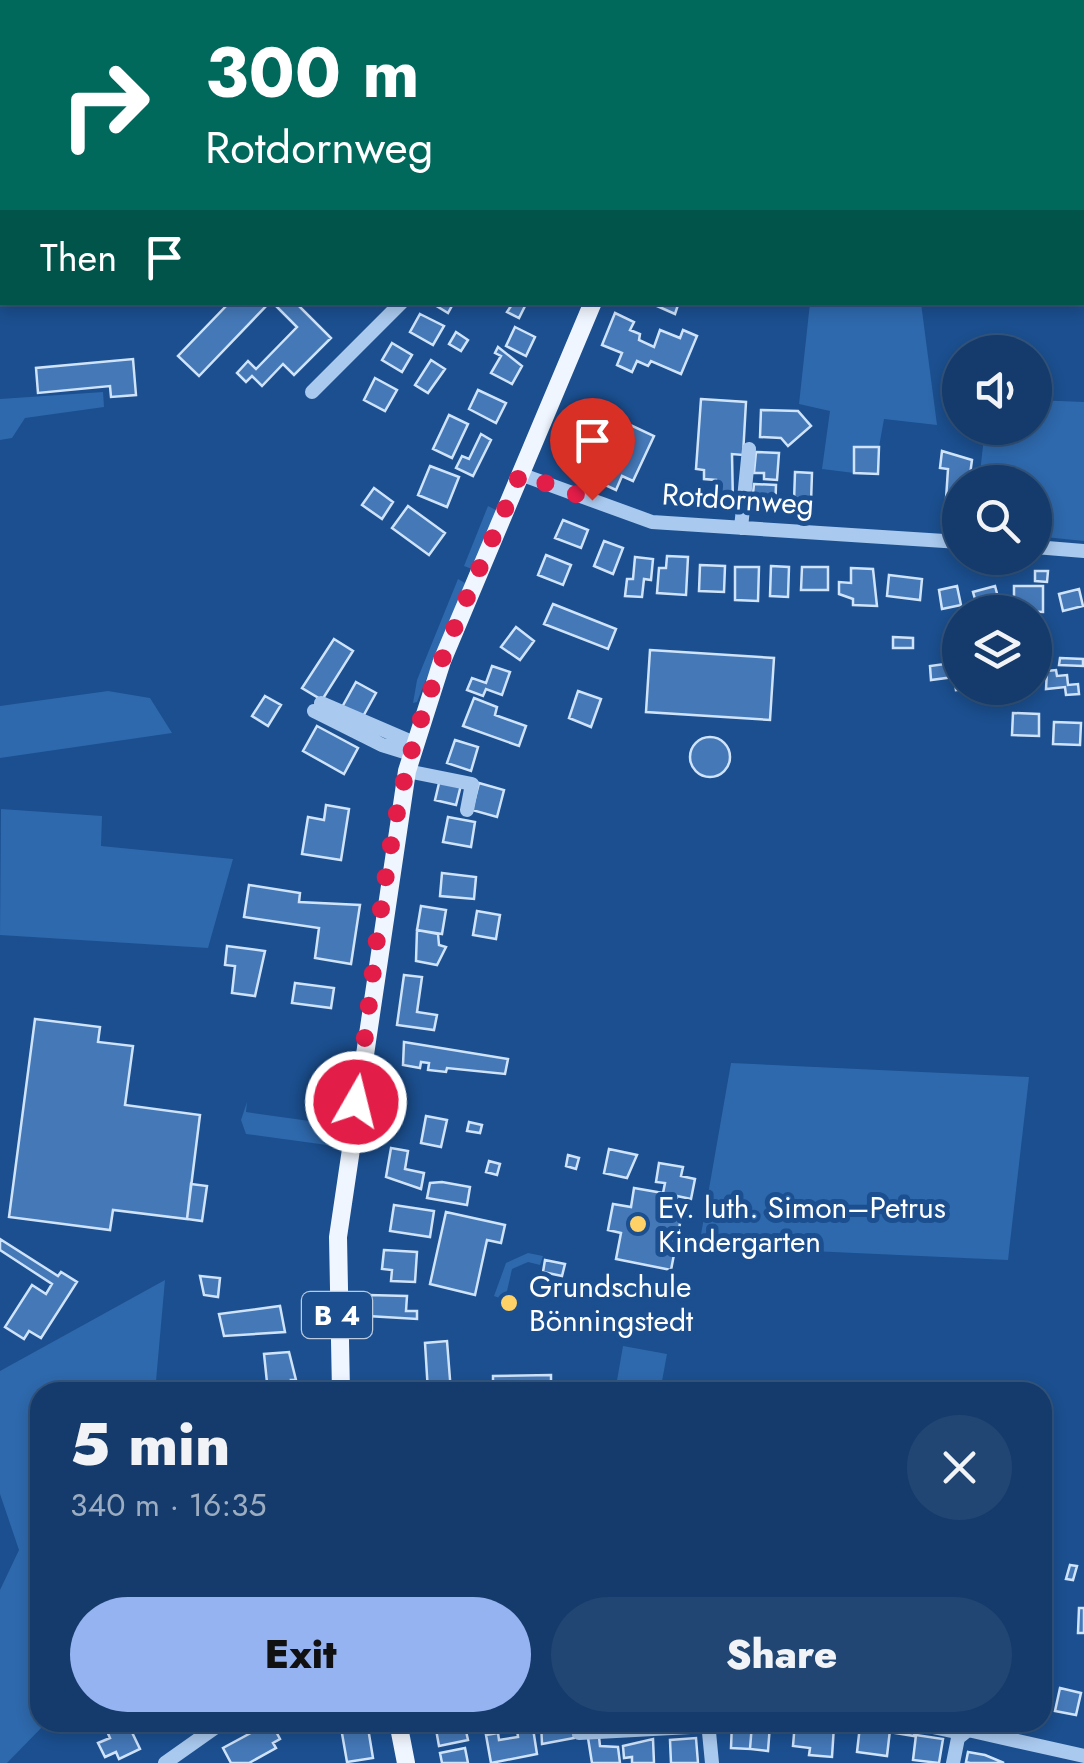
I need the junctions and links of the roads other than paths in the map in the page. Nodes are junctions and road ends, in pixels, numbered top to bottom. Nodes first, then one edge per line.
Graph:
1 (399, 305) edge
2 (590, 305) edge
3 (312, 392) dead end
4 (749, 448) dead end
5 (520, 474) junction
6 (741, 528) junction
7 (942, 541) edge
8 (1052, 549) edge
9 (1084, 551) edge
10 (318, 707) dead end
11 (411, 756) junction
12 (467, 810) dead end
13 (337, 1326) junction
14 (364, 1328) dead end
15 (341, 1382) edge
16 (209, 1732) edge
17 (400, 1732) edge
18 (588, 1732) edge
19 (709, 1732) edge
20 (961, 1732) edge
21 (978, 1732) edge
22 (580, 1733) dead end
23 (1084, 1756) edge
24 (165, 1763) edge
25 (406, 1763) edge
26 (712, 1763) edge
27 (953, 1763) edge

1 - 3 street
2 - 5 main road, B 4
4 - 6 street
5 - 6 street, Rotdornweg
5 - 11 main road, B 4
6 - 7 street, Rotdornweg
8 - 9 street
10 - 11 street
11 - 12 street
11 - 13 main road, B 4
13 - 14 street
13 - 15 main road, B 4
16 - 24 street
17 - 25 main road
18 - 22 street
19 - 26 street
20 - 27 street
21 - 23 street

